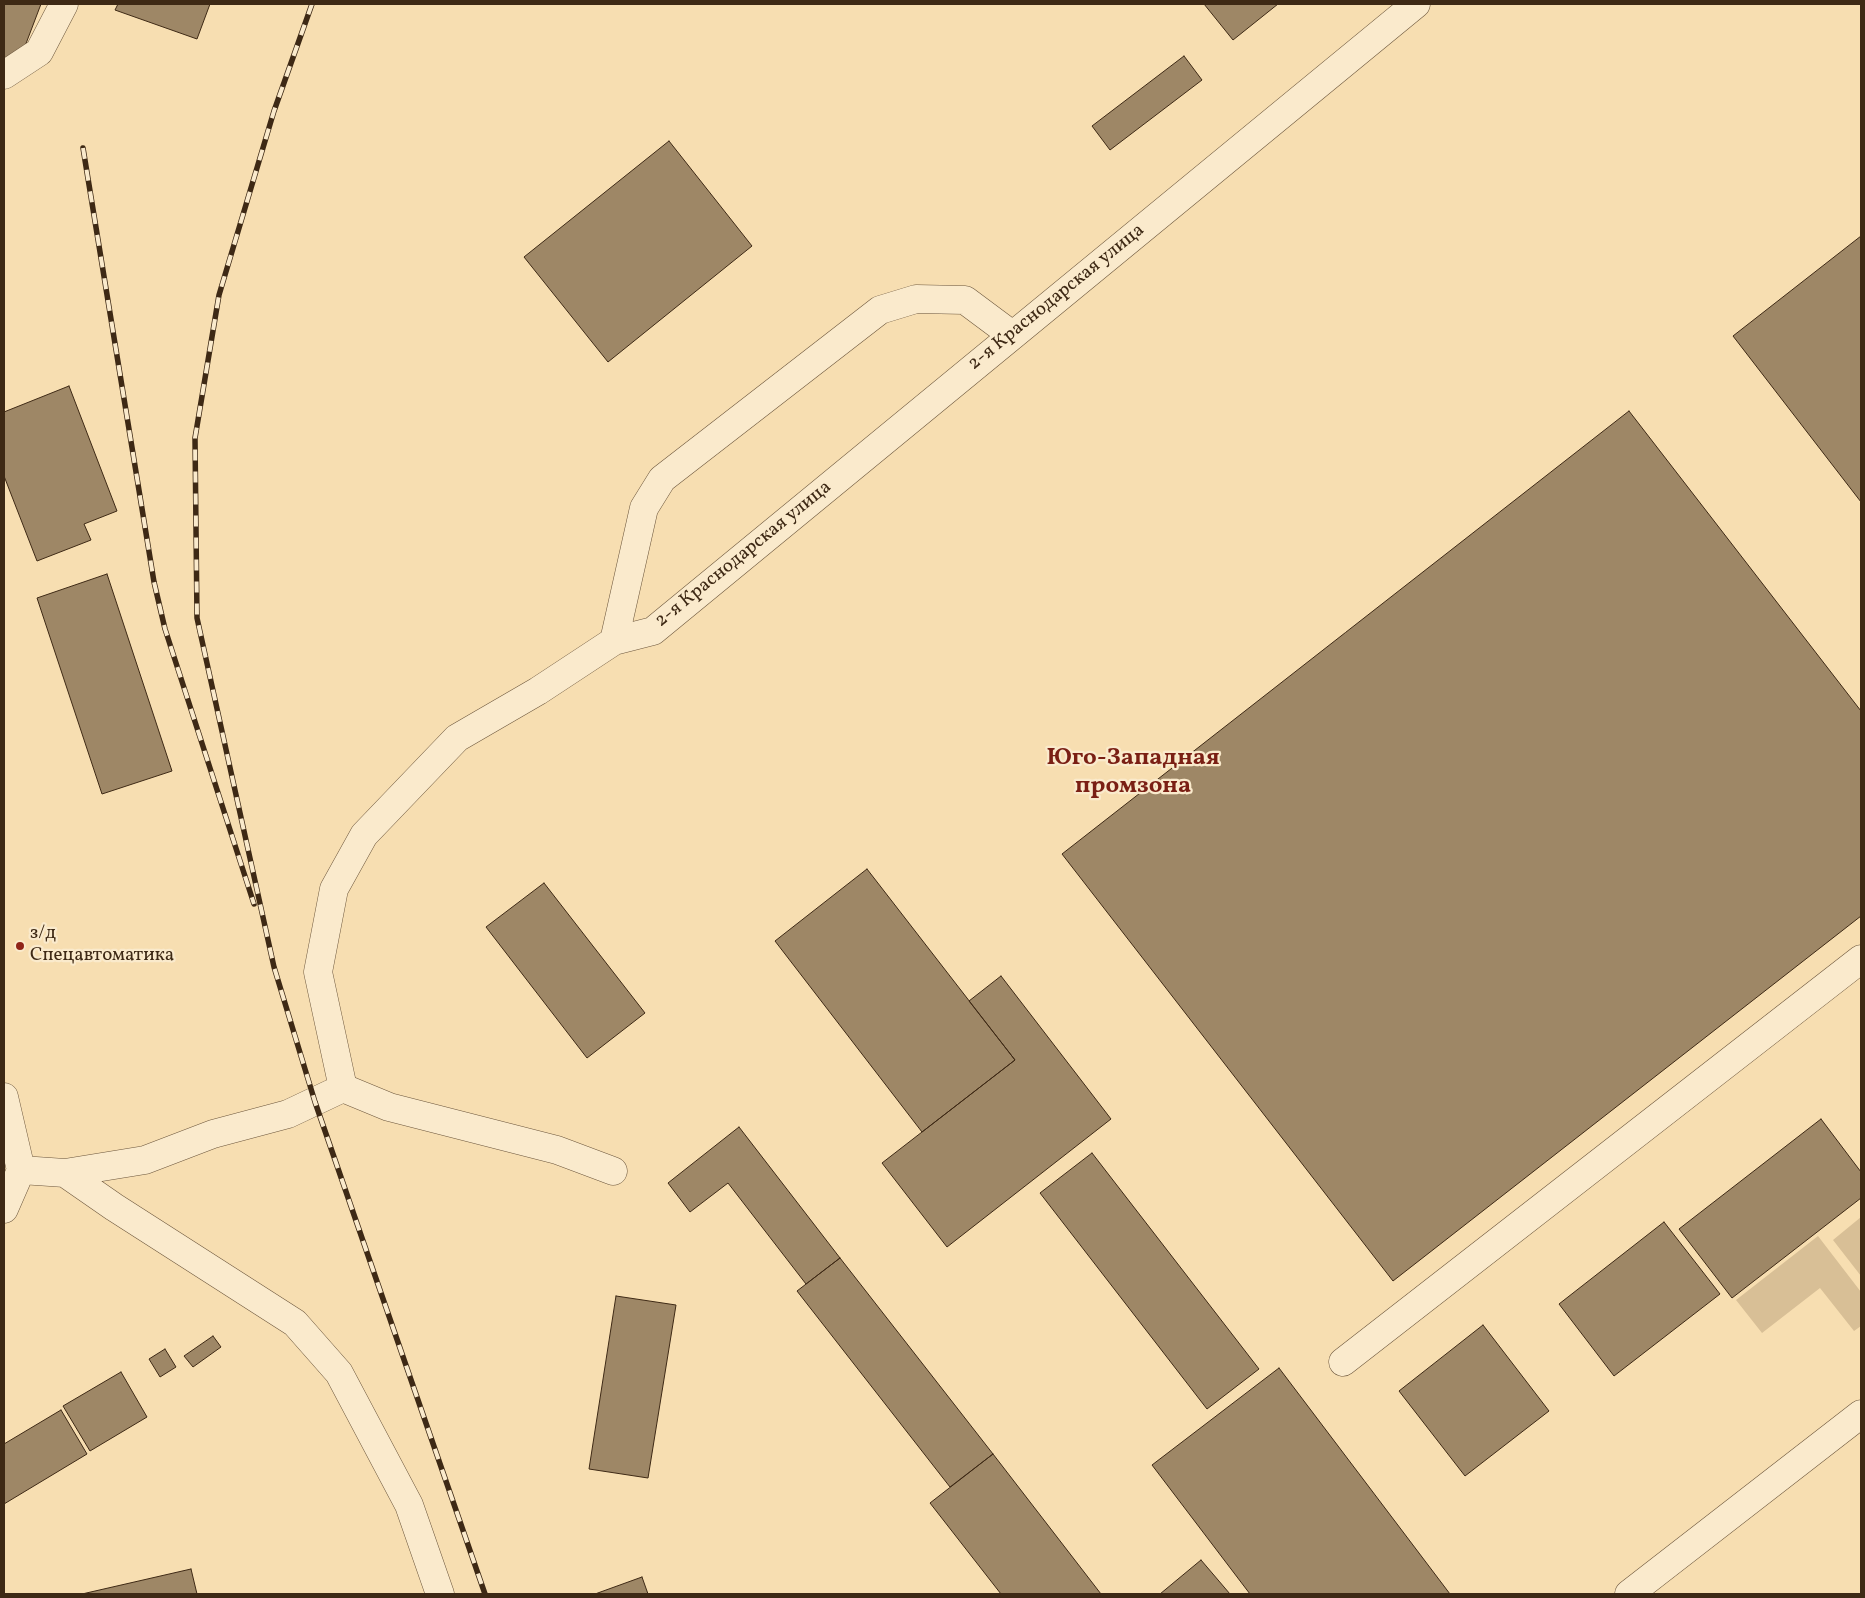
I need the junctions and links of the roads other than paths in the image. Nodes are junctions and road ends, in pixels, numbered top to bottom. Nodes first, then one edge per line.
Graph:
1 (64, 4) edge
2 (1416, 4) edge
3 (4, 76) edge
4 (1012, 335) junction
5 (614, 641) junction
6 (1861, 959) edge
7 (343, 1088) junction
8 (4, 1097) edge
9 (21, 1170) junction
10 (613, 1171) dead end
11 (65, 1173) junction
12 (4, 1209) edge
13 (1343, 1362) dead end
14 (1861, 1414) edge
15 (440, 1594) edge
16 (1629, 1594) edge

1 - 3 street
2 - 4 street, 2-я Краснодарская улица
4 - 5 street, 2-я Краснодарская улица
4 - 5 street
5 - 7 street, 2-я Краснодарская улица
6 - 13 street
7 - 10 street
7 - 11 street
8 - 9 street
9 - 11 street
9 - 12 street
11 - 15 street
14 - 16 street

